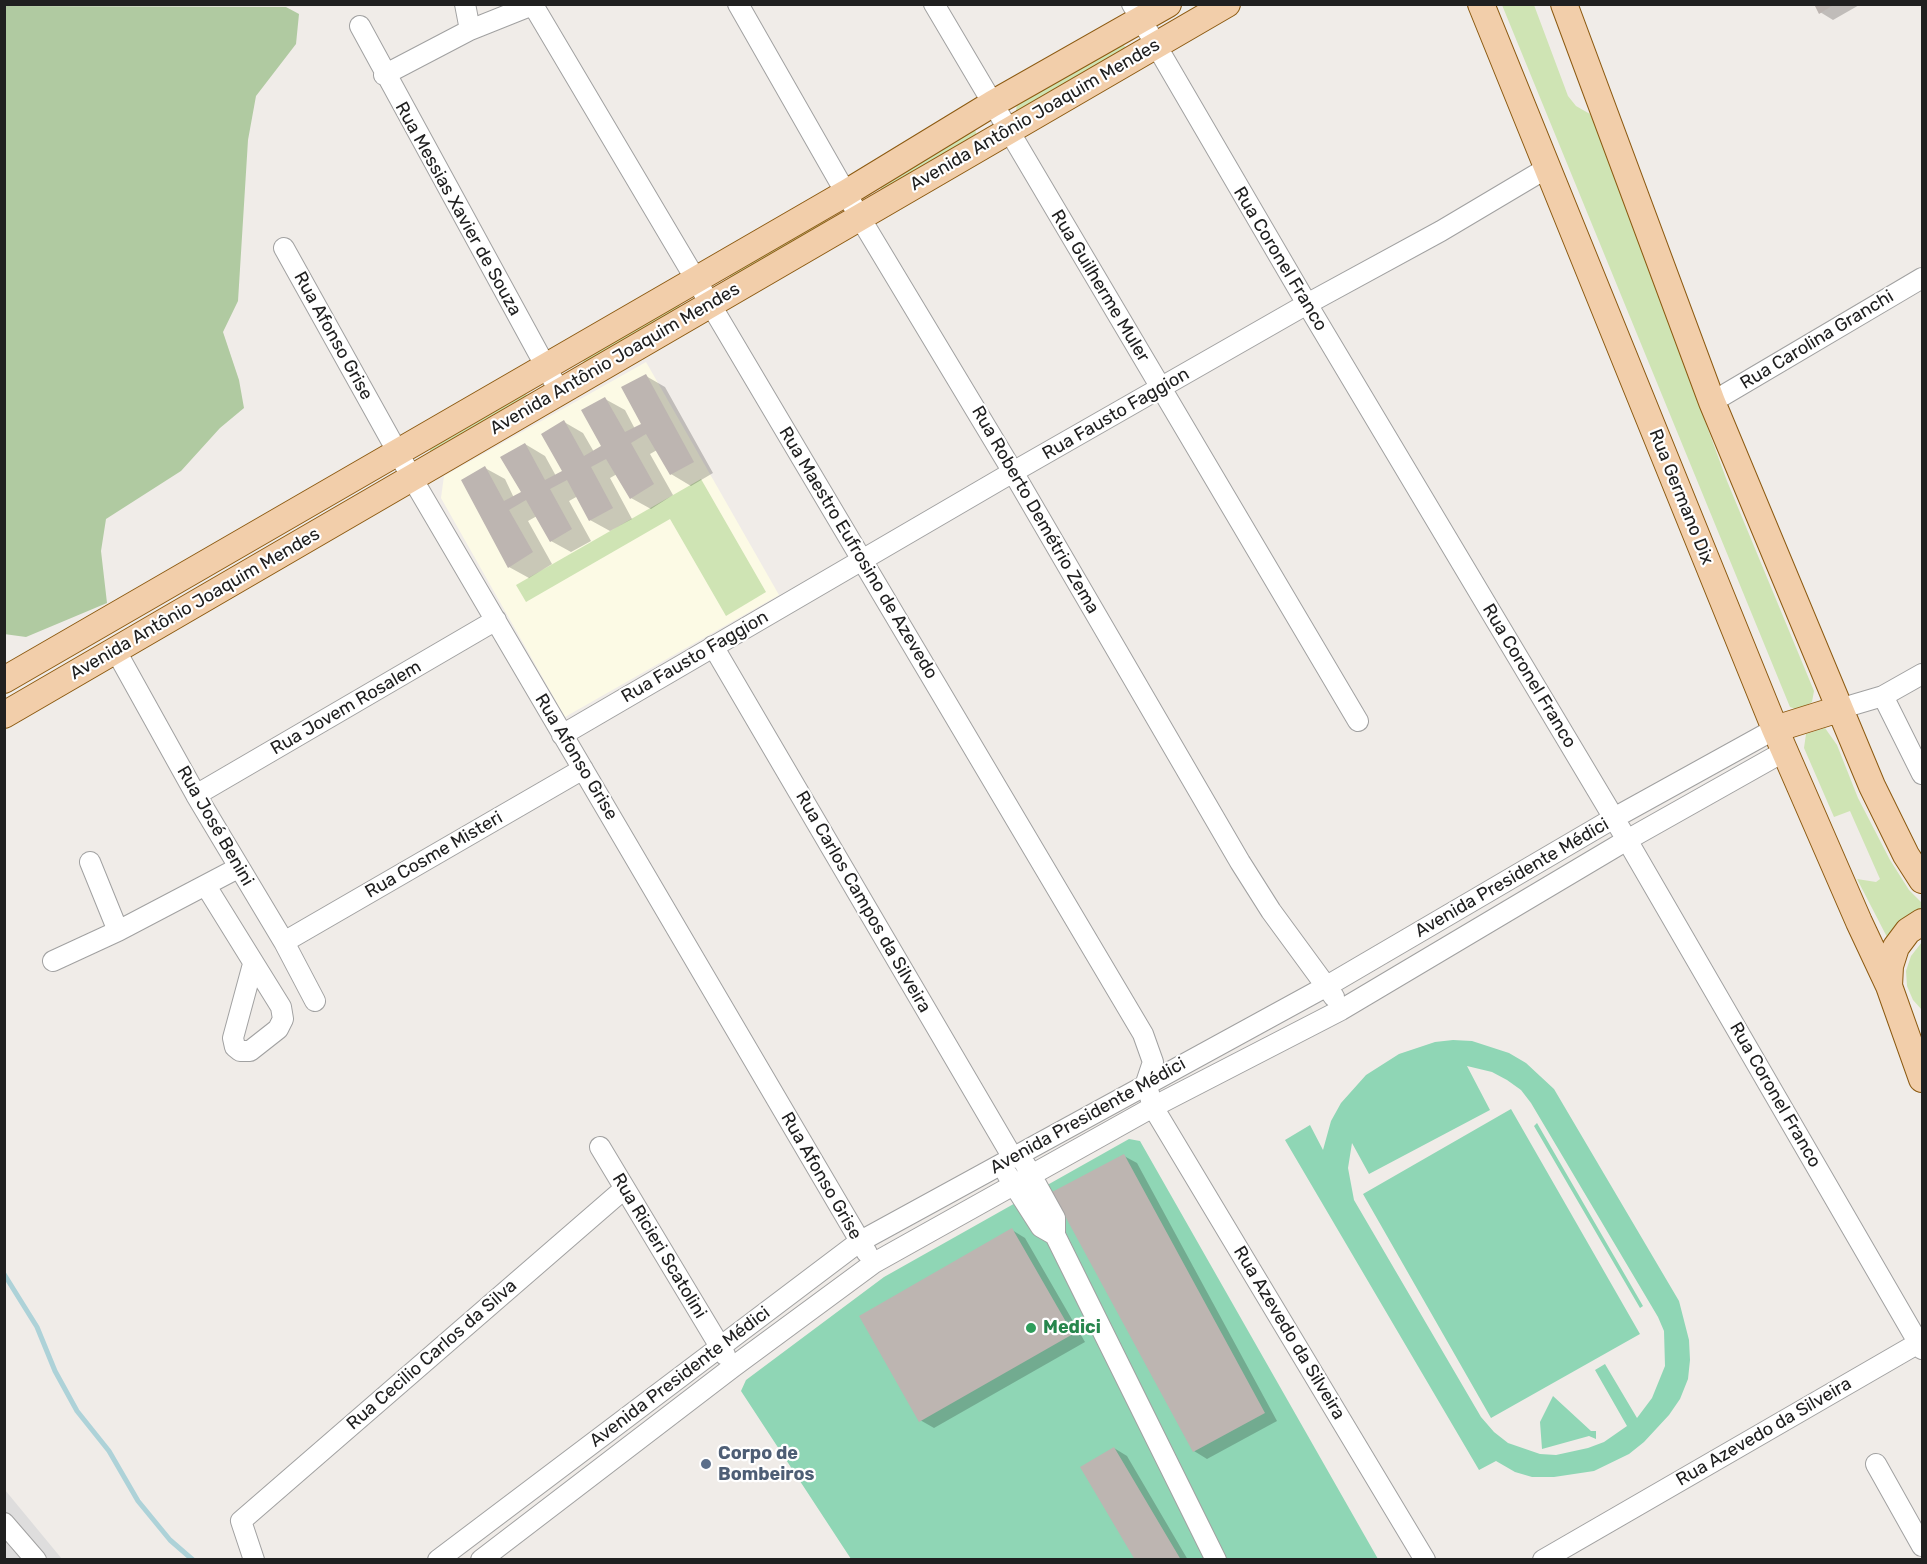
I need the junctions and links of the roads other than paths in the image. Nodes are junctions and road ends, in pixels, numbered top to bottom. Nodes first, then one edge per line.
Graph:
1 (465, 4) edge
2 (738, 4) edge
3 (934, 4) edge
4 (1168, 4) edge
5 (1227, 4) edge
6 (1481, 4) edge
7 (1564, 4) edge
8 (534, 5) edge
9 (1137, 12) edge
10 (360, 26) dead end
11 (470, 30) junction
12 (1155, 45) junction
13 (384, 75) junction
14 (992, 104) junction
15 (1009, 132) junction
16 (1547, 168) junction
17 (846, 192) junction
18 (859, 216) junction
19 (284, 248) dead end
20 (1923, 278) edge
21 (696, 279) junction
22 (711, 303) junction
23 (1307, 304) junction
24 (544, 365) junction
25 (1161, 389) junction
26 (559, 391) junction
27 (1712, 402) junction
28 (398, 452) junction
29 (1013, 472) junction
30 (412, 478) junction
31 (862, 561) junction
32 (496, 620) junction
33 (713, 646) junction
34 (116, 651) junction
35 (1923, 674) edge
36 (6, 677) edge
37 (1883, 696) junction
38 (1839, 710) junction
39 (4, 715) edge
40 (1358, 721) dead end
41 (562, 735) junction
42 (1780, 740) junction
43 (584, 770) junction
44 (1923, 774) edge
45 (196, 795) junction
46 (1614, 818) junction
47 (1627, 840) junction
48 (90, 862) dead end
49 (238, 868) junction
50 (1923, 880) edge
51 (206, 886) junction
52 (1462, 906) junction
53 (1923, 921) edge
54 (1476, 928) junction
55 (118, 931) junction
56 (284, 942) junction
57 (52, 961) dead end
58 (253, 964) dead end
59 (1327, 986) junction
60 (1890, 986) junction
61 (315, 1001) dead end
62 (1341, 1010) junction
63 (1900, 1020) junction
64 (1923, 1031) edge
65 (1923, 1079) edge
66 (1146, 1083) junction
67 (1153, 1107) junction
68 (600, 1147) dead end
69 (1011, 1158) junction
70 (1032, 1174) junction
71 (1014, 1184) junction
72 (624, 1189) junction
73 (1055, 1234) junction
74 (860, 1242) junction
75 (874, 1263) junction
76 (795, 1289) junction
77 (808, 1310) junction
78 (1921, 1345) edge
79 (718, 1346) junction
80 (733, 1366) junction
81 (587, 1448) junction
82 (1876, 1464) dead end
83 (603, 1467) junction
84 (4, 1523) edge
85 (1923, 1546) edge
86 (36, 1560) edge
87 (254, 1560) edge
88 (438, 1560) edge
89 (481, 1560) edge
90 (1216, 1560) edge
91 (1425, 1560) edge
92 (1543, 1560) edge

1 - 11 street
2 - 17 street, Rua Roberto Demétrio Zema
3 - 14 street, Rua Guilherme Muler
4 - 9 main road, Avenida Antônio Joaquim Mendes
5 - 12 main road, Avenida Antônio Joaquim Mendes
6 - 16 main road, Rua Germano Dix
7 - 27 main road
8 - 11 street
8 - 21 street, Rua Maestro Eufrosino de Azevedo
9 - 12 street, Rua Coronel Franco
9 - 14 main road, Avenida Antônio Joaquim Mendes
10 - 13 street, Rua Messias Xavier de Souza
11 - 13 street
12 - 15 main road, Avenida Antônio Joaquim Mendes
12 - 23 street, Rua Coronel Franco
13 - 24 street, Rua Messias Xavier de Souza
14 - 15 street, Rua Guilherme Muler
14 - 17 main road, Avenida Antônio Joaquim Mendes
15 - 18 main road, Avenida Antônio Joaquim Mendes
15 - 25 street, Rua Guilherme Muler
16 - 23 street, Rua Fausto Faggion
16 - 42 main road, Rua Germano Dix
17 - 18 street, Rua Roberto Demétrio Zema
17 - 21 main road, Avenida Antônio Joaquim Mendes
18 - 22 main road, Avenida Antônio Joaquim Mendes
18 - 29 street, Rua Roberto Demétrio Zema
19 - 28 street, Rua Afonso Grise
20 - 27 street, Rua Carolina Granchi
21 - 22 street, Rua Maestro Eufrosino de Azevedo
21 - 24 main road, Avenida Antônio Joaquim Mendes
22 - 26 main road, Avenida Antônio Joaquim Mendes
22 - 31 street, Rua Maestro Eufrosino de Azevedo
23 - 25 street, Rua Fausto Faggion
23 - 46 street, Rua Coronel Franco
24 - 26 street, Rua Messias Xavier de Souza
24 - 28 main road, Avenida Antônio Joaquim Mendes
25 - 29 street, Rua Fausto Faggion
25 - 40 street, Rua Guilherme Muler
26 - 30 main road, Avenida Antônio Joaquim Mendes
27 - 38 main road
28 - 30 street, Rua Afonso Grise
28 - 36 main road, Avenida Antônio Joaquim Mendes
29 - 31 street, Rua Fausto Faggion
29 - 59 street, Rua Roberto Demétrio Zema
30 - 32 street, Rua Afonso Grise
30 - 34 main road, Avenida Antônio Joaquim Mendes
31 - 33 street, Rua Fausto Faggion
31 - 66 street, Rua Maestro Eufrosino de Azevedo
32 - 41 street, Rua Afonso Grise
32 - 45 street, Rua Jovem Rosalem
33 - 41 street, Rua Fausto Faggion
33 - 69 street, Rua Carlos Campos da Silveira
34 - 39 main road, Avenida Antônio Joaquim Mendes
34 - 45 street, Rua José Benini
35 - 37 street
37 - 38 street
37 - 44 street
38 - 42 main road
38 - 50 main road
41 - 43 street, Rua Afonso Grise
42 - 46 street, Avenida Presidente Médici
42 - 47 street, Avenida Presidente Médici
42 - 60 main road, Rua Germano Dix
43 - 56 street, Rua Cosme Misteri
43 - 74 street, Rua Afonso Grise
45 - 49 street, Rua José Benini
46 - 47 street, Rua Coronel Franco
46 - 52 street, Avenida Presidente Médici
47 - 54 street, Avenida Presidente Médici
47 - 78 street, Rua Coronel Franco
48 - 55 street
49 - 51 street
49 - 56 street, Rua José Benini
51 - 55 street
51 - 58 street
52 - 54 street
52 - 59 street, Avenida Presidente Médici
53 - 60 main road
54 - 62 street, Avenida Presidente Médici
55 - 57 street
56 - 61 street, Rua José Benini
59 - 62 street, Rua Roberto Demétrio Zema
59 - 66 street, Avenida Presidente Médici
60 - 63 main road
62 - 67 street, Avenida Presidente Médici
63 - 64 main road
63 - 65 main road
66 - 67 street, Rua Maestro Eufrosino de Azevedo
66 - 69 street, Avenida Presidente Médici
67 - 70 street, Avenida Presidente Médici
67 - 91 street, Rua Azevedo da Silveira
68 - 72 street, Rua Ricieri Scatolini
69 - 70 street
69 - 71 street
69 - 74 street, Avenida Presidente Médici
70 - 71 street, Avenida Presidente Médici
70 - 73 street
71 - 73 street
71 - 75 street, Avenida Presidente Médici
72 - 79 street, Rua Ricieri Scatolini
72 - 87 street, Rua Cecilio Carlos da Silva
73 - 90 street
74 - 75 street, Rua Afonso Grise
74 - 76 street, Avenida Presidente Médici
75 - 77 street, Avenida Presidente Médici
76 - 77 street
76 - 79 street, Avenida Presidente Médici
77 - 80 street, Avenida Presidente Médici
78 - 92 street, Rua Azevedo da Silveira
79 - 80 street, Rua Ricieri Scatolini
79 - 81 street, Avenida Presidente Médici
80 - 83 street, Avenida Presidente Médici
81 - 83 street
81 - 88 street, Avenida Presidente Médici
82 - 85 street
83 - 89 street, Avenida Presidente Médici
84 - 86 street

